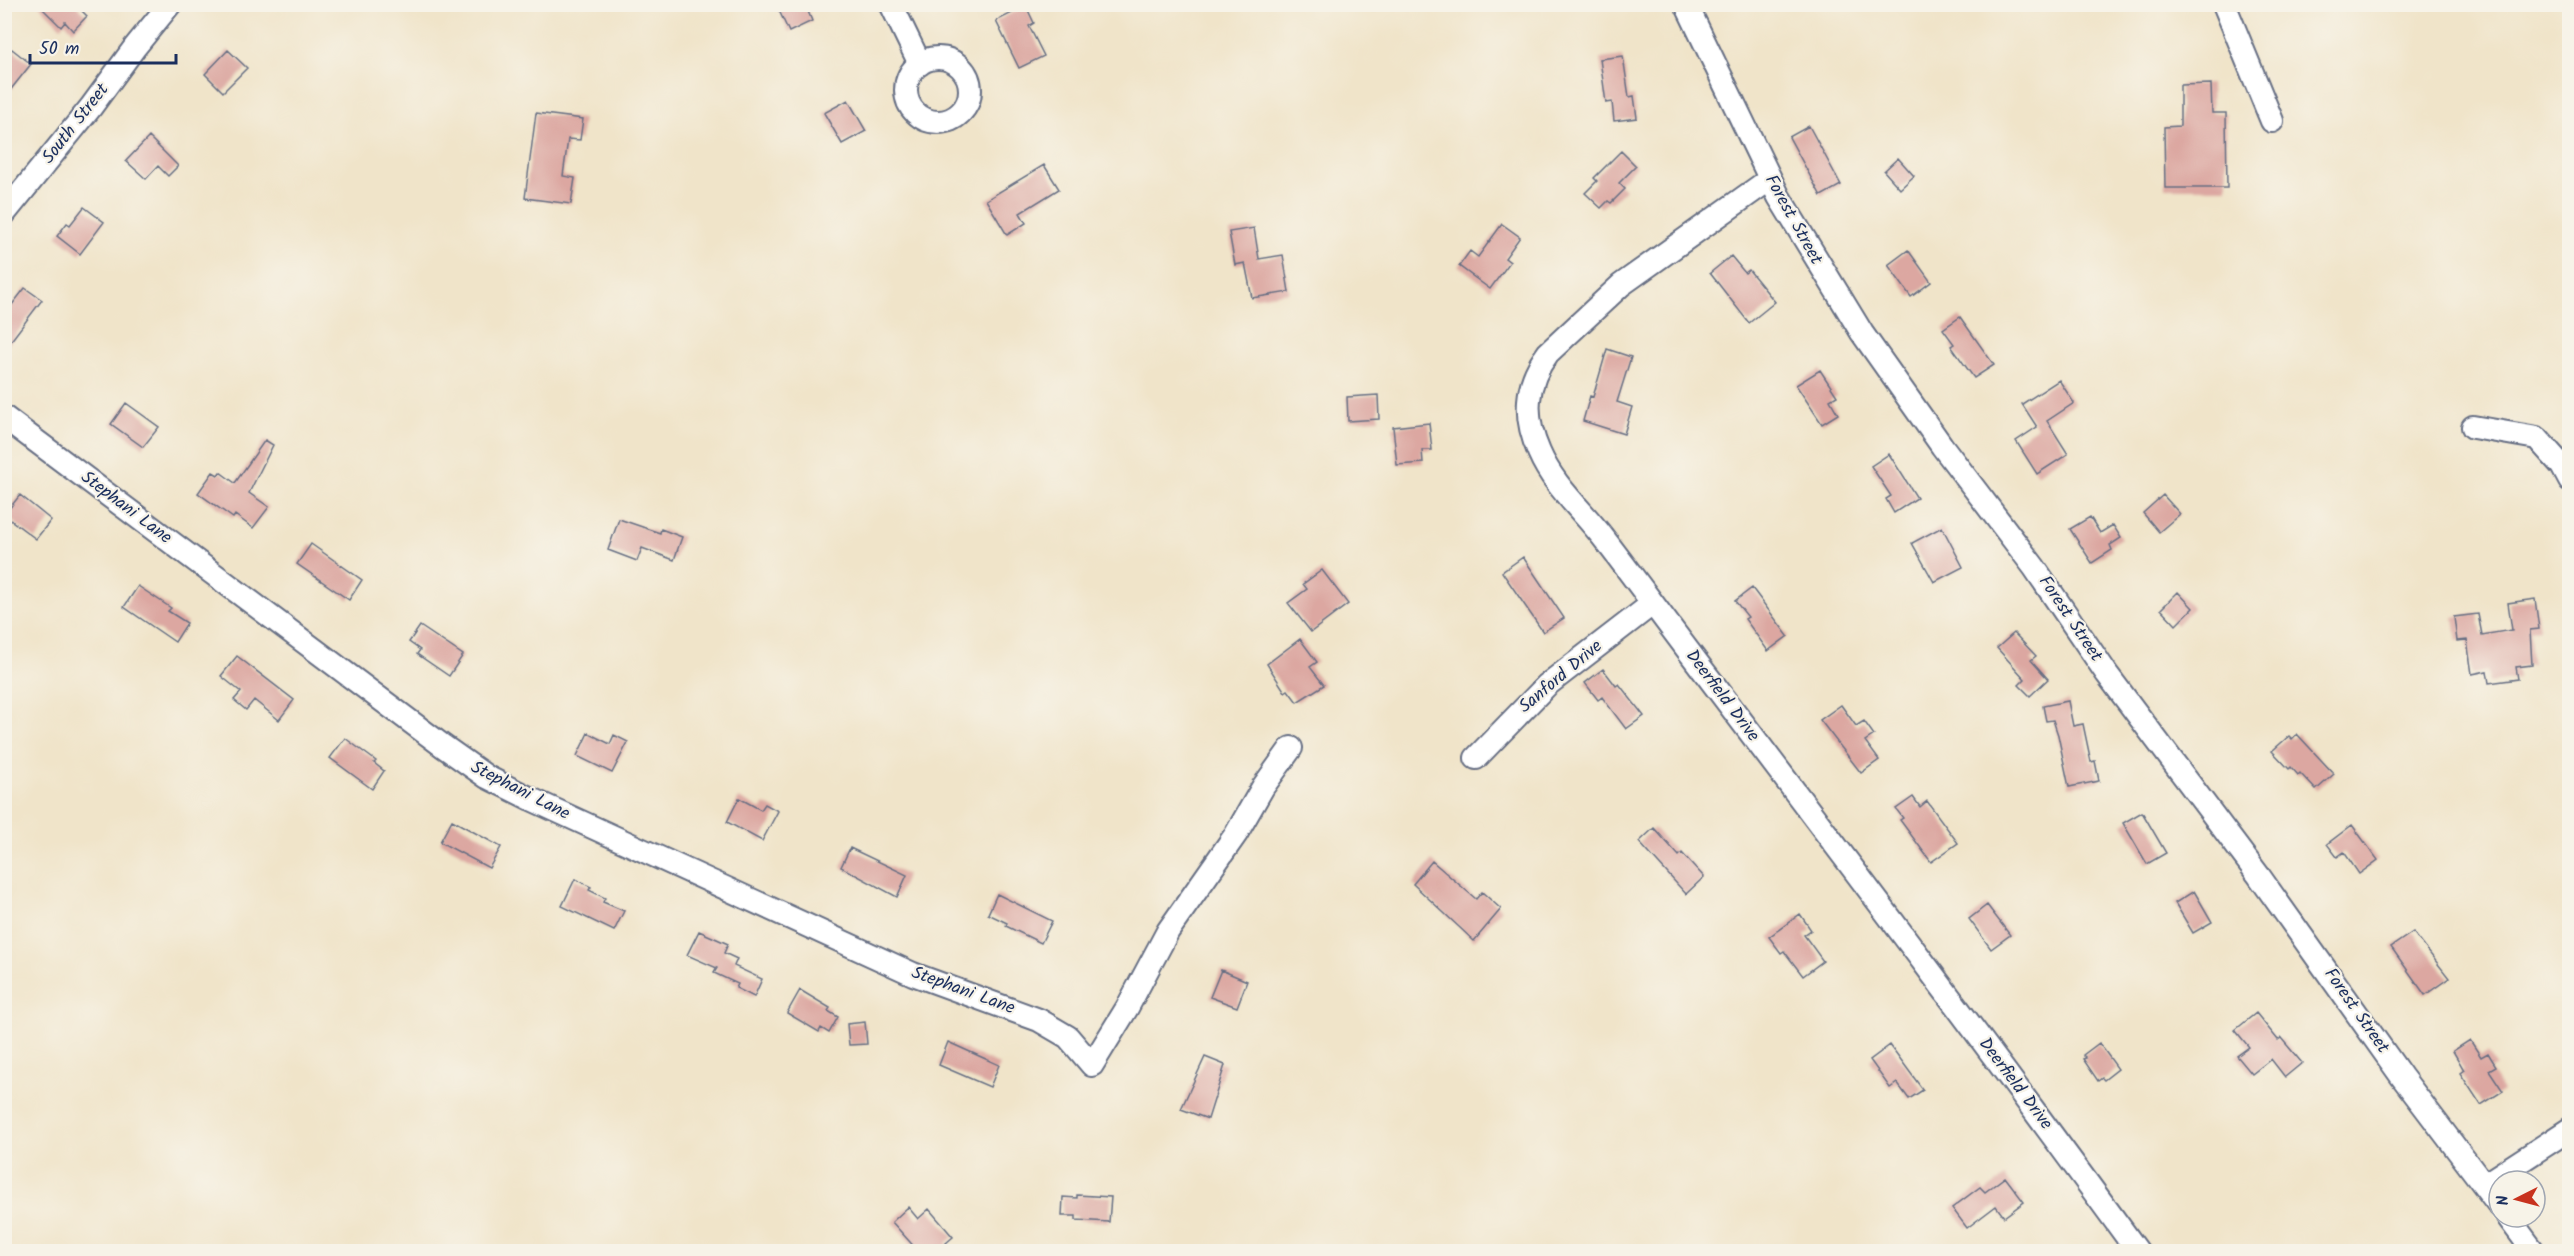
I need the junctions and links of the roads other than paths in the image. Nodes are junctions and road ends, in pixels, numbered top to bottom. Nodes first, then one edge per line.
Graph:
1 (170, 4) edge
2 (891, 4) edge
3 (1686, 4) edge
4 (2224, 4) edge
5 (920, 64) dead end
6 (2272, 121) dead end
7 (1770, 180) junction
8 (4, 214) edge
9 (4, 417) edge
10 (2473, 427) dead end
11 (2570, 482) edge
12 (1652, 604) junction
13 (1291, 748) dead end
14 (1476, 758) dead end
15 (2570, 1129) edge
16 (2484, 1185) junction
17 (2487, 1189) edge
18 (2517, 1229) edge
19 (2138, 1251) edge
20 (2534, 1251) edge

1 - 8 street, South Street
2 - 5 street
3 - 7 street, Forest Street
4 - 6 street
7 - 12 street, Deerfield Drive
7 - 16 street, Forest Street
9 - 13 street, Stephani Lane
10 - 11 street
12 - 14 street, Sanford Drive
12 - 19 street, Deerfield Drive
15 - 16 street
16 - 17 street, Forest Street
18 - 20 street

